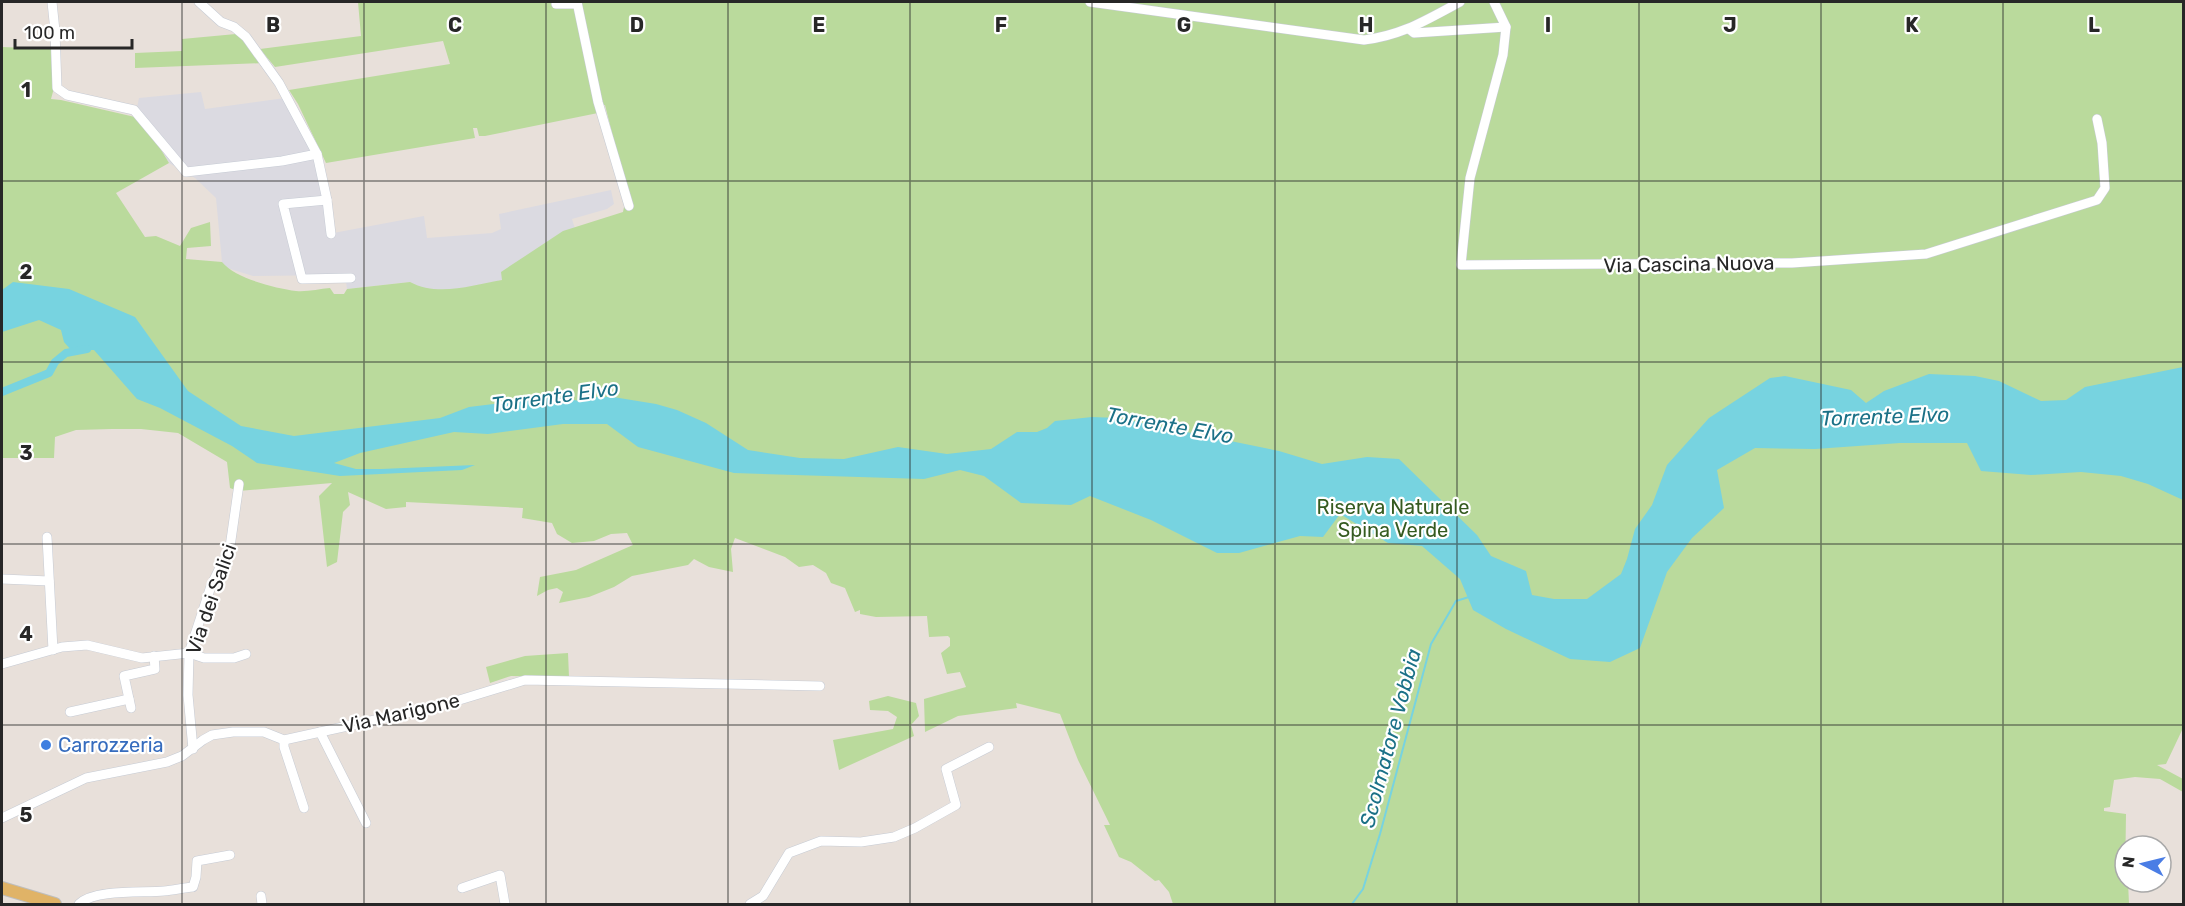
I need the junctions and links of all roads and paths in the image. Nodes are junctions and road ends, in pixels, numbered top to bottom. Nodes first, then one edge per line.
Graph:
1 (51, 2) edge
2 (198, 2) edge
3 (1090, 2) edge
4 (1460, 2) edge
5 (1494, 2) edge
6 (577, 3) edge
7 (556, 4) dead end
8 (1506, 27) junction
9 (1408, 30) junction
10 (2097, 119) dead end
11 (317, 154) junction
12 (327, 200) junction
13 (629, 206) dead end
14 (331, 234) dead end
15 (351, 278) dead end
16 (239, 484) dead end
17 (47, 537) dead end
18 (2, 579) edge
19 (49, 581) junction
20 (53, 650) junction
21 (189, 653) junction
22 (246, 654) dead end
23 (154, 656) junction
24 (2, 664) edge
25 (820, 686) dead end
26 (70, 712) dead end
27 (320, 732) junction
28 (284, 740) junction
29 (989, 747) dead end
30 (193, 749) junction
31 (304, 808) dead end
32 (2, 818) edge
33 (366, 823) dead end
34 (230, 855) dead end
35 (2, 888) edge
36 (462, 888) dead end
37 (56, 904) edge
38 (79, 904) edge
39 (505, 904) edge
40 (750, 904) edge

1 - 11 street
2 - 11 street
3 - 9 street
4 - 9 street
5 - 8 street
6 - 7 street
6 - 13 street
8 - 9 street
8 - 10 street, Via Cascina Nuova
11 - 12 street
12 - 14 street
12 - 15 street
16 - 21 street, Via dei Salici
17 - 19 street
18 - 19 street
19 - 20 street
20 - 23 street
20 - 24 street
21 - 22 street
21 - 23 street
21 - 30 street, Via dei Salici
23 - 26 street
25 - 27 street, Via Marigone
27 - 28 street, Via Marigone
27 - 33 street
28 - 30 street, Via Marigone
28 - 31 street
29 - 40 street
30 - 32 street, Via Marigone
34 - 38 street
35 - 37 main road
36 - 39 street

